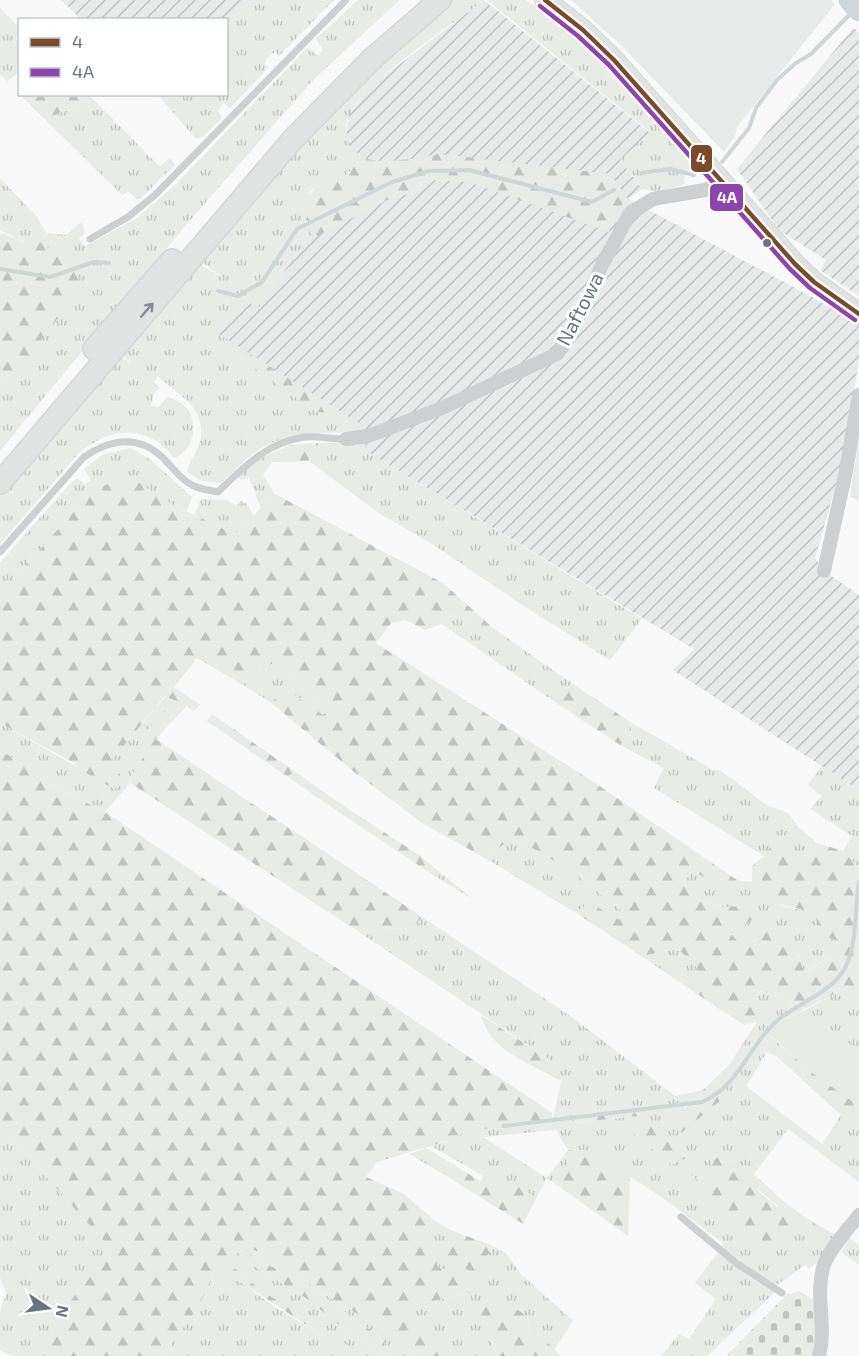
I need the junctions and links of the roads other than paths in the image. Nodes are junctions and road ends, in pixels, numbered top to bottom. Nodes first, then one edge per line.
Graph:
1 (346, 0) edge
2 (417, 0) edge
3 (440, 0) edge
4 (545, 0) edge
5 (721, 181) junction
6 (90, 239) dead end
7 (859, 314) edge
8 (859, 395) edge
9 (856, 433) edge
10 (346, 439) joint
11 (0, 466) edge
12 (0, 483) edge
13 (0, 552) edge
14 (824, 571) dead end
15 (859, 1215) edge
16 (681, 1217) dead end
17 (782, 1293) dead end
18 (819, 1356) edge

1 - 6 lane
2 - 11 main road
12 -> 3 main road
4 - 5 street
5 - 7 street
5 - 10 street, Naftowa
8 - 9 street
9 - 14 street
10 - 13 lane
15 - 18 street
16 - 17 lane

